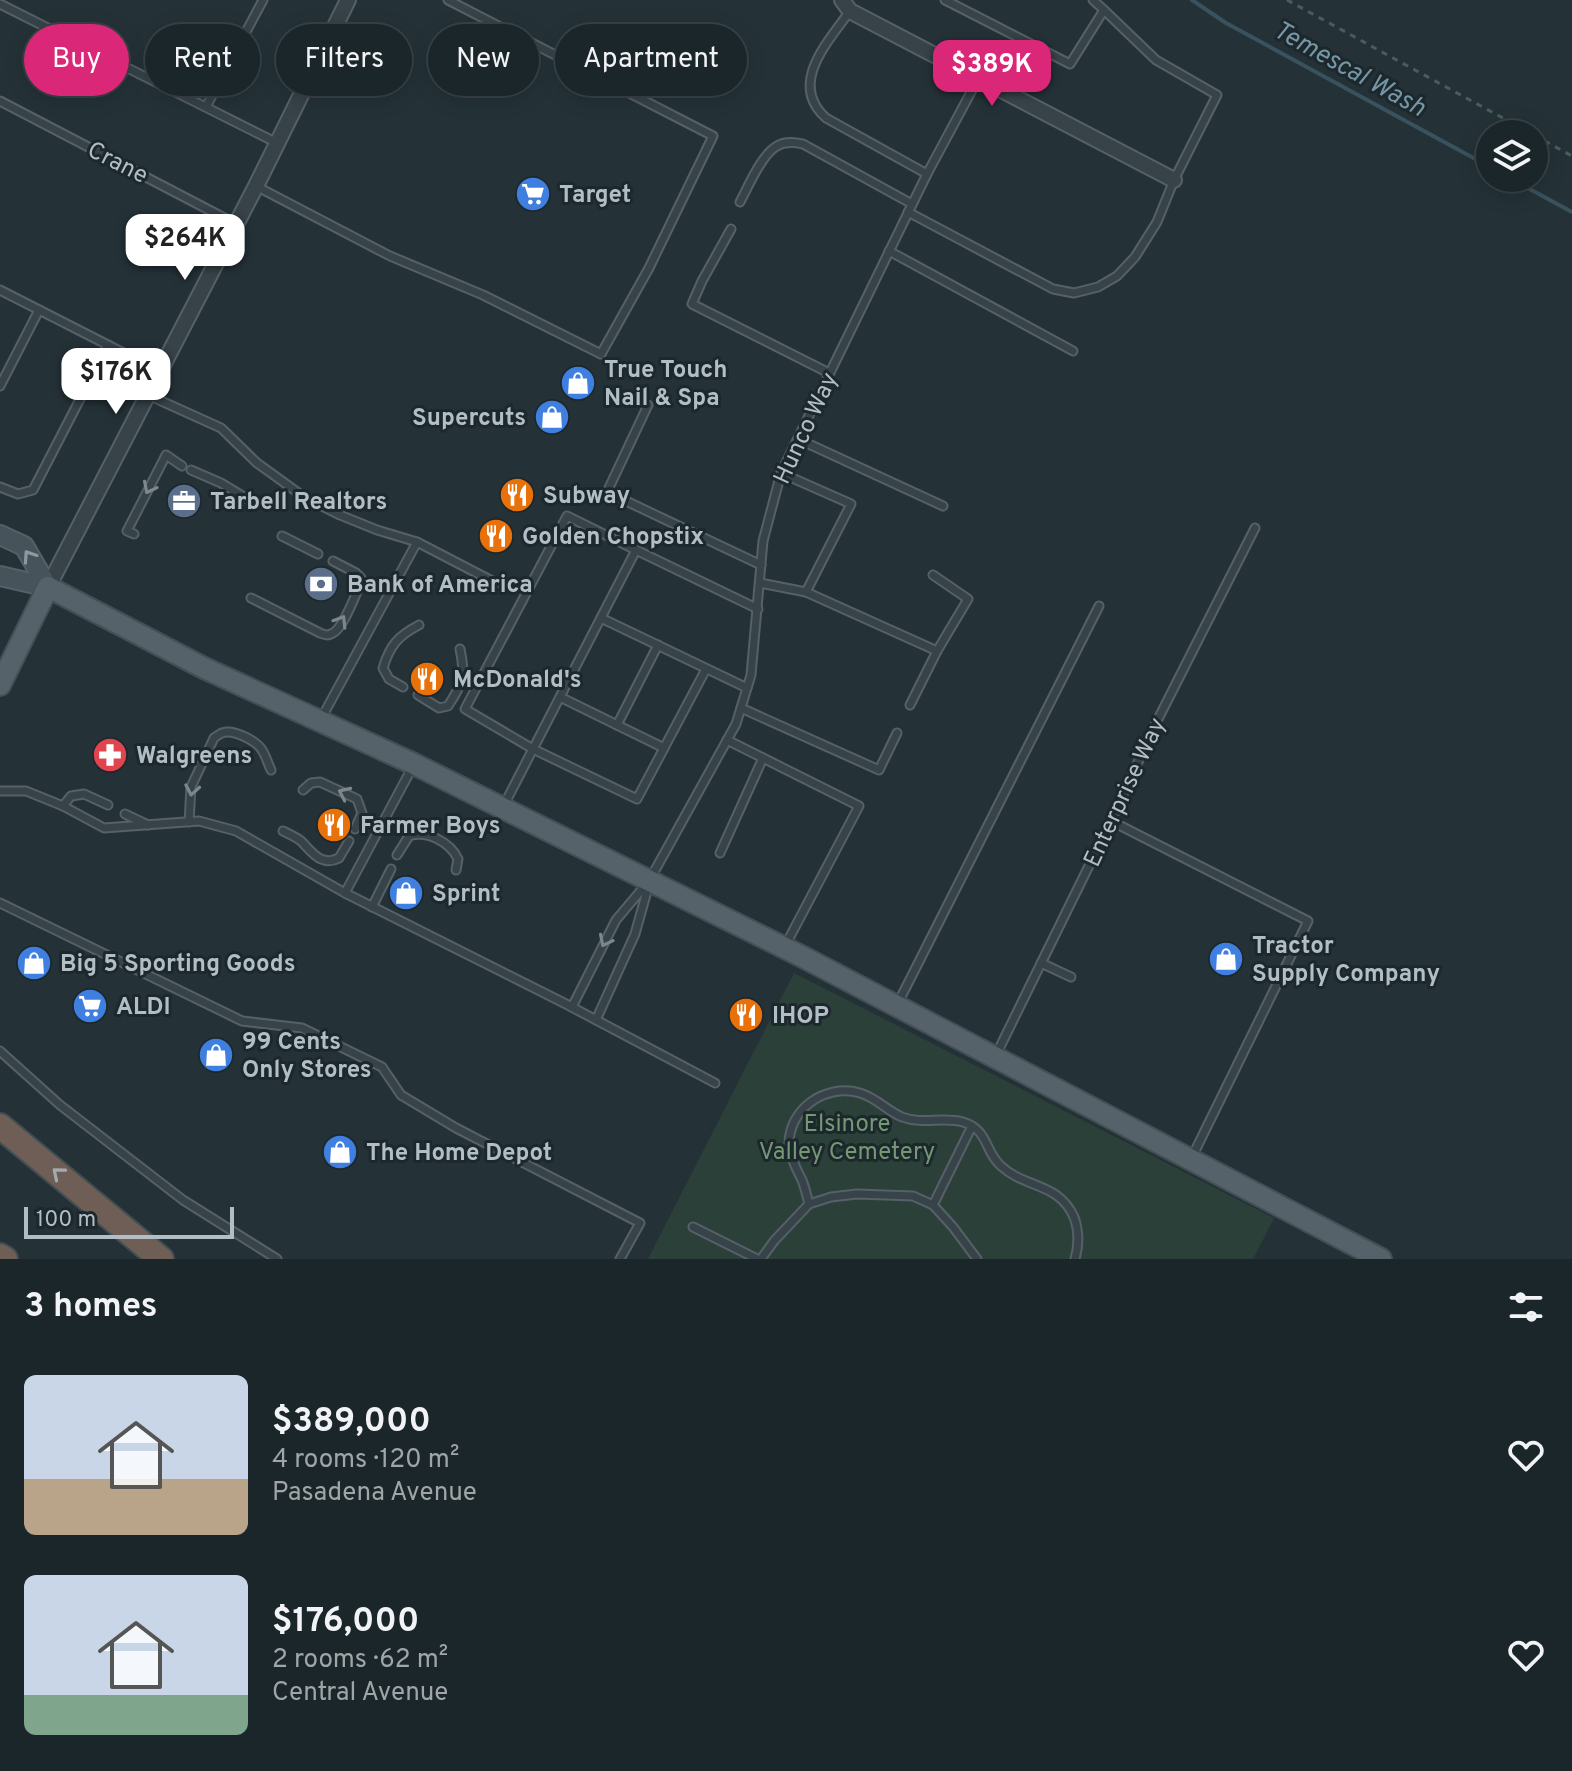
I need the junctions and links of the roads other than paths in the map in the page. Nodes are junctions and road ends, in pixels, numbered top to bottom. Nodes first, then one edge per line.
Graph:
1 (263, 0) edge
2 (348, 0) edge
3 (448, 0) edge
4 (945, 0) edge
5 (1093, 0) edge
6 (0, 4) edge
7 (846, 6) edge
8 (1104, 10) junction
9 (978, 79) junction
10 (0, 101) edge
11 (206, 107) junction
12 (277, 143) junction
13 (927, 174) junction
14 (1174, 180) junction
15 (256, 186) junction
16 (740, 202) dead end
17 (910, 208) junction
18 (237, 224) junction
19 (731, 229) dead end
20 (889, 251) junction
21 (0, 290) edge
22 (39, 310) junction
23 (108, 345) junction
24 (1073, 351) dead end
25 (161, 372) junction
26 (829, 373) junction
27 (0, 386) edge
28 (148, 395) junction
29 (648, 405) dead end
30 (798, 439) junction
31 (182, 466) dead end
32 (191, 470) dead end
33 (781, 473) junction
34 (0, 487) edge
35 (249, 500) dead end
36 (943, 506) dead end
37 (1255, 528) dead end
38 (134, 534) dead end
39 (0, 535) edge
40 (282, 536) dead end
41 (417, 542) junction
42 (636, 550) junction
43 (318, 554) dead end
44 (333, 561) dead end
45 (761, 565) junction
46 (933, 575) dead end
47 (0, 576) edge
48 (496, 583) dead end
49 (760, 583) junction
50 (48, 587) junction
51 (806, 592) junction
52 (251, 598) dead end
53 (1099, 606) dead end
54 (758, 609) junction
55 (601, 618) junction
56 (419, 625) dead end
57 (658, 645) junction
58 (460, 649) dead end
59 (937, 651) junction
60 (706, 669) junction
61 (0, 685) edge
62 (403, 687) dead end
63 (747, 688) junction
64 (418, 695) dead end
65 (560, 697) junction
66 (910, 705) dead end
67 (741, 708) junction
68 (320, 721) junction
69 (617, 725) junction
70 (897, 733) dead end
71 (727, 740) junction
72 (664, 748) junction
73 (533, 749) junction
74 (763, 758) junction
75 (414, 764) junction
76 (271, 770) dead end
77 (303, 790) dead end
78 (0, 791) edge
79 (108, 805) dead end
80 (63, 806) junction
81 (503, 807) junction
82 (125, 814) dead end
83 (1111, 821) junction
84 (189, 822) junction
85 (148, 826) junction
86 (355, 829) dead end
87 (283, 831) dead end
88 (349, 841) dead end
89 (720, 853) dead end
90 (397, 855) dead end
91 (391, 869) dead end
92 (456, 870) dead end
93 (649, 881) junction
94 (345, 893) junction
95 (0, 903) edge
96 (372, 907) junction
97 (794, 952) junction
98 (1041, 963) junction
99 (1071, 977) dead end
100 (897, 1005) junction
101 (572, 1007) junction
102 (596, 1020) junction
103 (0, 1051) edge
104 (995, 1057) junction
105 (715, 1083) dead end
106 (0, 1126) edge
107 (972, 1126) junction
108 (1191, 1159) junction
109 (809, 1204) junction
110 (933, 1205) junction
111 (693, 1227) dead end
112 (161, 1259) edge
113 (277, 1259) edge
114 (620, 1259) edge
115 (759, 1259) edge
116 (977, 1259) edge
117 (1075, 1259) edge
118 (1381, 1259) edge

1 - 11 lane
2 - 12 street
3 - 15 lane
4 - 8 lane
5 - 8 lane
6 - 11 lane
7 - 9 street
7 - 13 lane
8 - 14 lane
9 - 13 lane, Hunco Way
9 - 14 street
10 - 18 lane, Crane
11 - 12 lane
12 - 15 street
13 - 17 lane, Hunco Way
14 - 17 lane
15 - 18 street
16 - 17 lane
17 - 20 lane, Hunco Way
18 - 25 street
19 - 26 lane
20 - 24 lane
20 - 26 lane, Hunco Way
21 - 22 lane
22 - 23 lane
22 - 27 lane
23 - 25 lane
23 - 34 lane
25 - 28 street
26 - 30 lane, Hunco Way
28 - 41 lane
28 - 50 street
29 - 45 lane
30 - 33 lane, Hunco Way
30 - 36 lane
31 -> 38 lane
32 - 35 lane
33 - 45 lane, Hunco Way
33 - 51 lane
37 - 83 lane, Enterprise Way
50 -> 39 main road
40 - 43 lane
41 - 48 lane
41 - 68 lane
42 - 54 lane
42 - 55 lane
42 - 73 lane
52 -> 44 lane
45 - 49 lane, Hunco Way
46 - 59 lane
47 - 50 main road
49 - 51 lane
49 - 54 lane, Hunco Way
50 - 61 main road
50 - 68 main road
51 - 59 lane
53 - 100 lane
54 - 63 lane, Hunco Way
55 - 57 lane
55 - 65 lane
56 - 62 lane
57 - 60 lane
57 - 69 lane
58 - 64 lane
59 - 66 lane
60 - 63 lane
60 - 72 lane
63 - 67 lane, Hunco Way
65 - 69 lane
65 - 73 lane
67 - 70 lane
67 - 71 lane, Hunco Way
68 - 75 main road
69 - 72 lane
71 - 74 lane
71 - 93 lane, Hunco Way
72 - 73 lane
73 - 81 lane
74 - 89 lane
74 - 97 lane
75 - 81 main road
75 - 94 lane
76 -> 84 lane
86 -> 77 lane
78 - 80 lane
79 - 80 lane
80 - 85 lane
81 - 93 main road
82 - 85 lane
83 - 98 lane, Enterprise Way
83 - 108 lane
84 - 85 lane
84 - 94 lane
87 - 88 lane
90 - 92 lane
91 - 96 lane
93 - 97 main road
93 -> 101 lane, Hunco Way
93 - 102 lane, Hunco Way
94 - 96 lane
95 - 114 lane
96 - 101 lane
97 - 100 main road
98 - 99 lane
98 - 104 lane, Enterprise Way
100 - 104 main road
101 - 102 lane
102 - 105 lane
103 - 113 lane
104 - 108 main road
112 -> 106 highway
107 - 109 lane
107 - 110 lane
107 - 117 lane
108 - 118 main road
109 - 110 lane
109 - 115 lane
110 - 116 lane
111 - 115 lane

